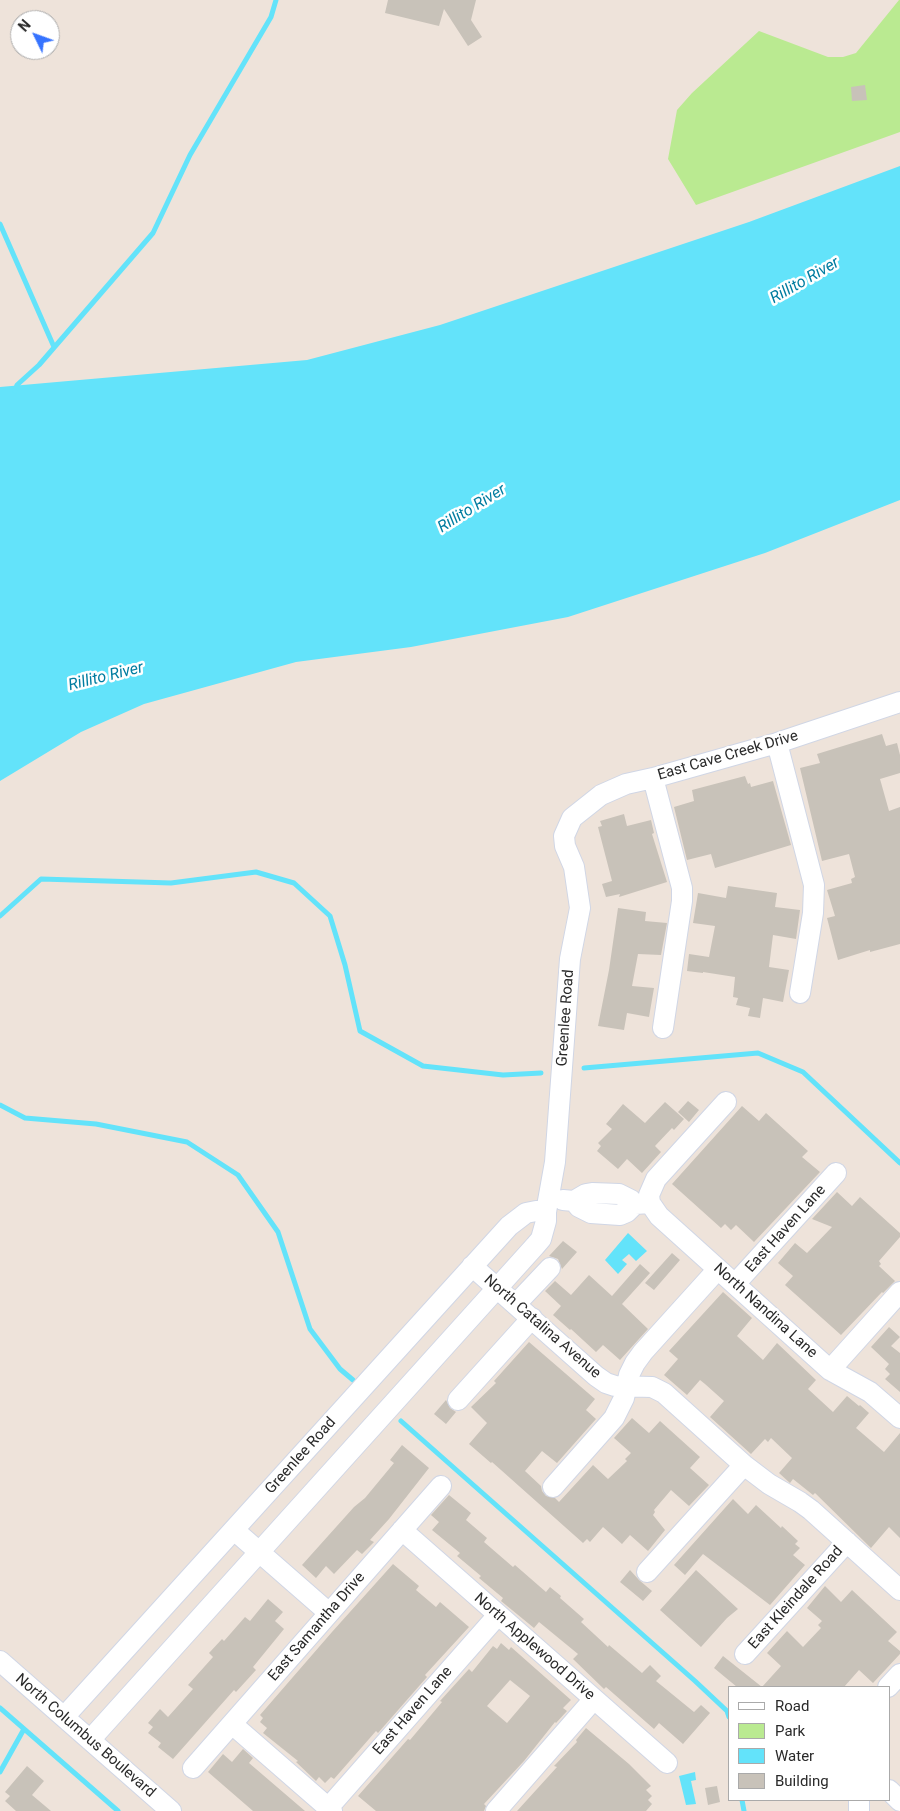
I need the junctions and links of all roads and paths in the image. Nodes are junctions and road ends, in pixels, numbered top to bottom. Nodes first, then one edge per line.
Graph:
1 (900, 702) edge
2 (777, 742) junction
3 (653, 778) junction
4 (567, 827) joint
5 (800, 993) dead end
6 (663, 1028) dead end
7 (726, 1102) dead end
8 (836, 1173) dead end
9 (643, 1204) junction
10 (548, 1205) junction
11 (472, 1266) junction
12 (550, 1268) dead end
13 (718, 1269) junction
14 (735, 1284) junction
15 (498, 1288) junction
16 (900, 1292) edge
17 (516, 1304) junction
18 (532, 1318) junction
19 (830, 1370) junction
20 (627, 1386) junction
21 (458, 1400) dead end
22 (900, 1418) edge
23 (744, 1465) junction
24 (441, 1486) dead end
25 (553, 1487) dead end
26 (234, 1530) junction
27 (402, 1530) junction
28 (847, 1542) junction
29 (259, 1552) junction
30 (647, 1572) dead end
31 (900, 1590) edge
32 (329, 1613) junction
33 (498, 1614) junction
34 (745, 1654) dead end
35 (0, 1661) edge
36 (900, 1674) edge
37 (889, 1686) edge
38 (594, 1699) junction
39 (64, 1717) junction
40 (232, 1724) junction
41 (90, 1740) junction
42 (668, 1763) dead end
43 (193, 1768) dead end
44 (890, 1791) edge
45 (900, 1801) edge
46 (330, 1809) edge
47 (171, 1811) edge
48 (496, 1811) edge

1 - 2 street, East Cave Creek Drive
2 - 3 street, East Cave Creek Drive
2 - 5 street
3 - 4 street, East Cave Creek Drive
3 - 6 street
4 - 10 street, Greenlee Road
7 - 9 street
8 - 14 street, East Haven Lane
9 - 10 street
9 - 13 street, North Nandina Lane
10 - 11 street, Greenlee Road
10 - 15 street, Greenlee Road
11 - 15 street, North Catalina Avenue
11 - 26 street, Greenlee Road
12 - 17 street
13 - 14 street, North Nandina Lane
13 - 20 street
14 - 19 street, North Nandina Lane
15 - 17 street, North Catalina Avenue
15 - 29 street, Greenlee Road
16 - 19 street
17 - 18 street, North Catalina Avenue
18 - 20 street, North Catalina Avenue
18 - 21 street
19 - 22 street, North Nandina Lane
20 - 23 street, North Catalina Avenue
20 - 25 street
23 - 28 street, North Catalina Avenue
23 - 30 street
24 - 27 street, East Samantha Drive
26 - 29 street
26 - 39 street, Greenlee Road
27 - 32 street, East Samantha Drive
27 - 33 street, North Applewood Drive
28 - 31 street, North Catalina Avenue
28 - 34 street, East Kleindale Road
29 - 32 street
29 - 41 street, Greenlee Road
32 - 40 street, East Samantha Drive
33 - 38 street, North Applewood Drive
33 - 46 street, East Haven Lane
35 - 39 street, North Columbus Boulevard
36 - 37 street
38 - 42 street, North Applewood Drive
38 - 48 street
39 - 41 street, North Columbus Boulevard
40 - 43 street, East Samantha Drive
40 - 46 street
41 - 47 street, North Columbus Boulevard
44 - 45 street

